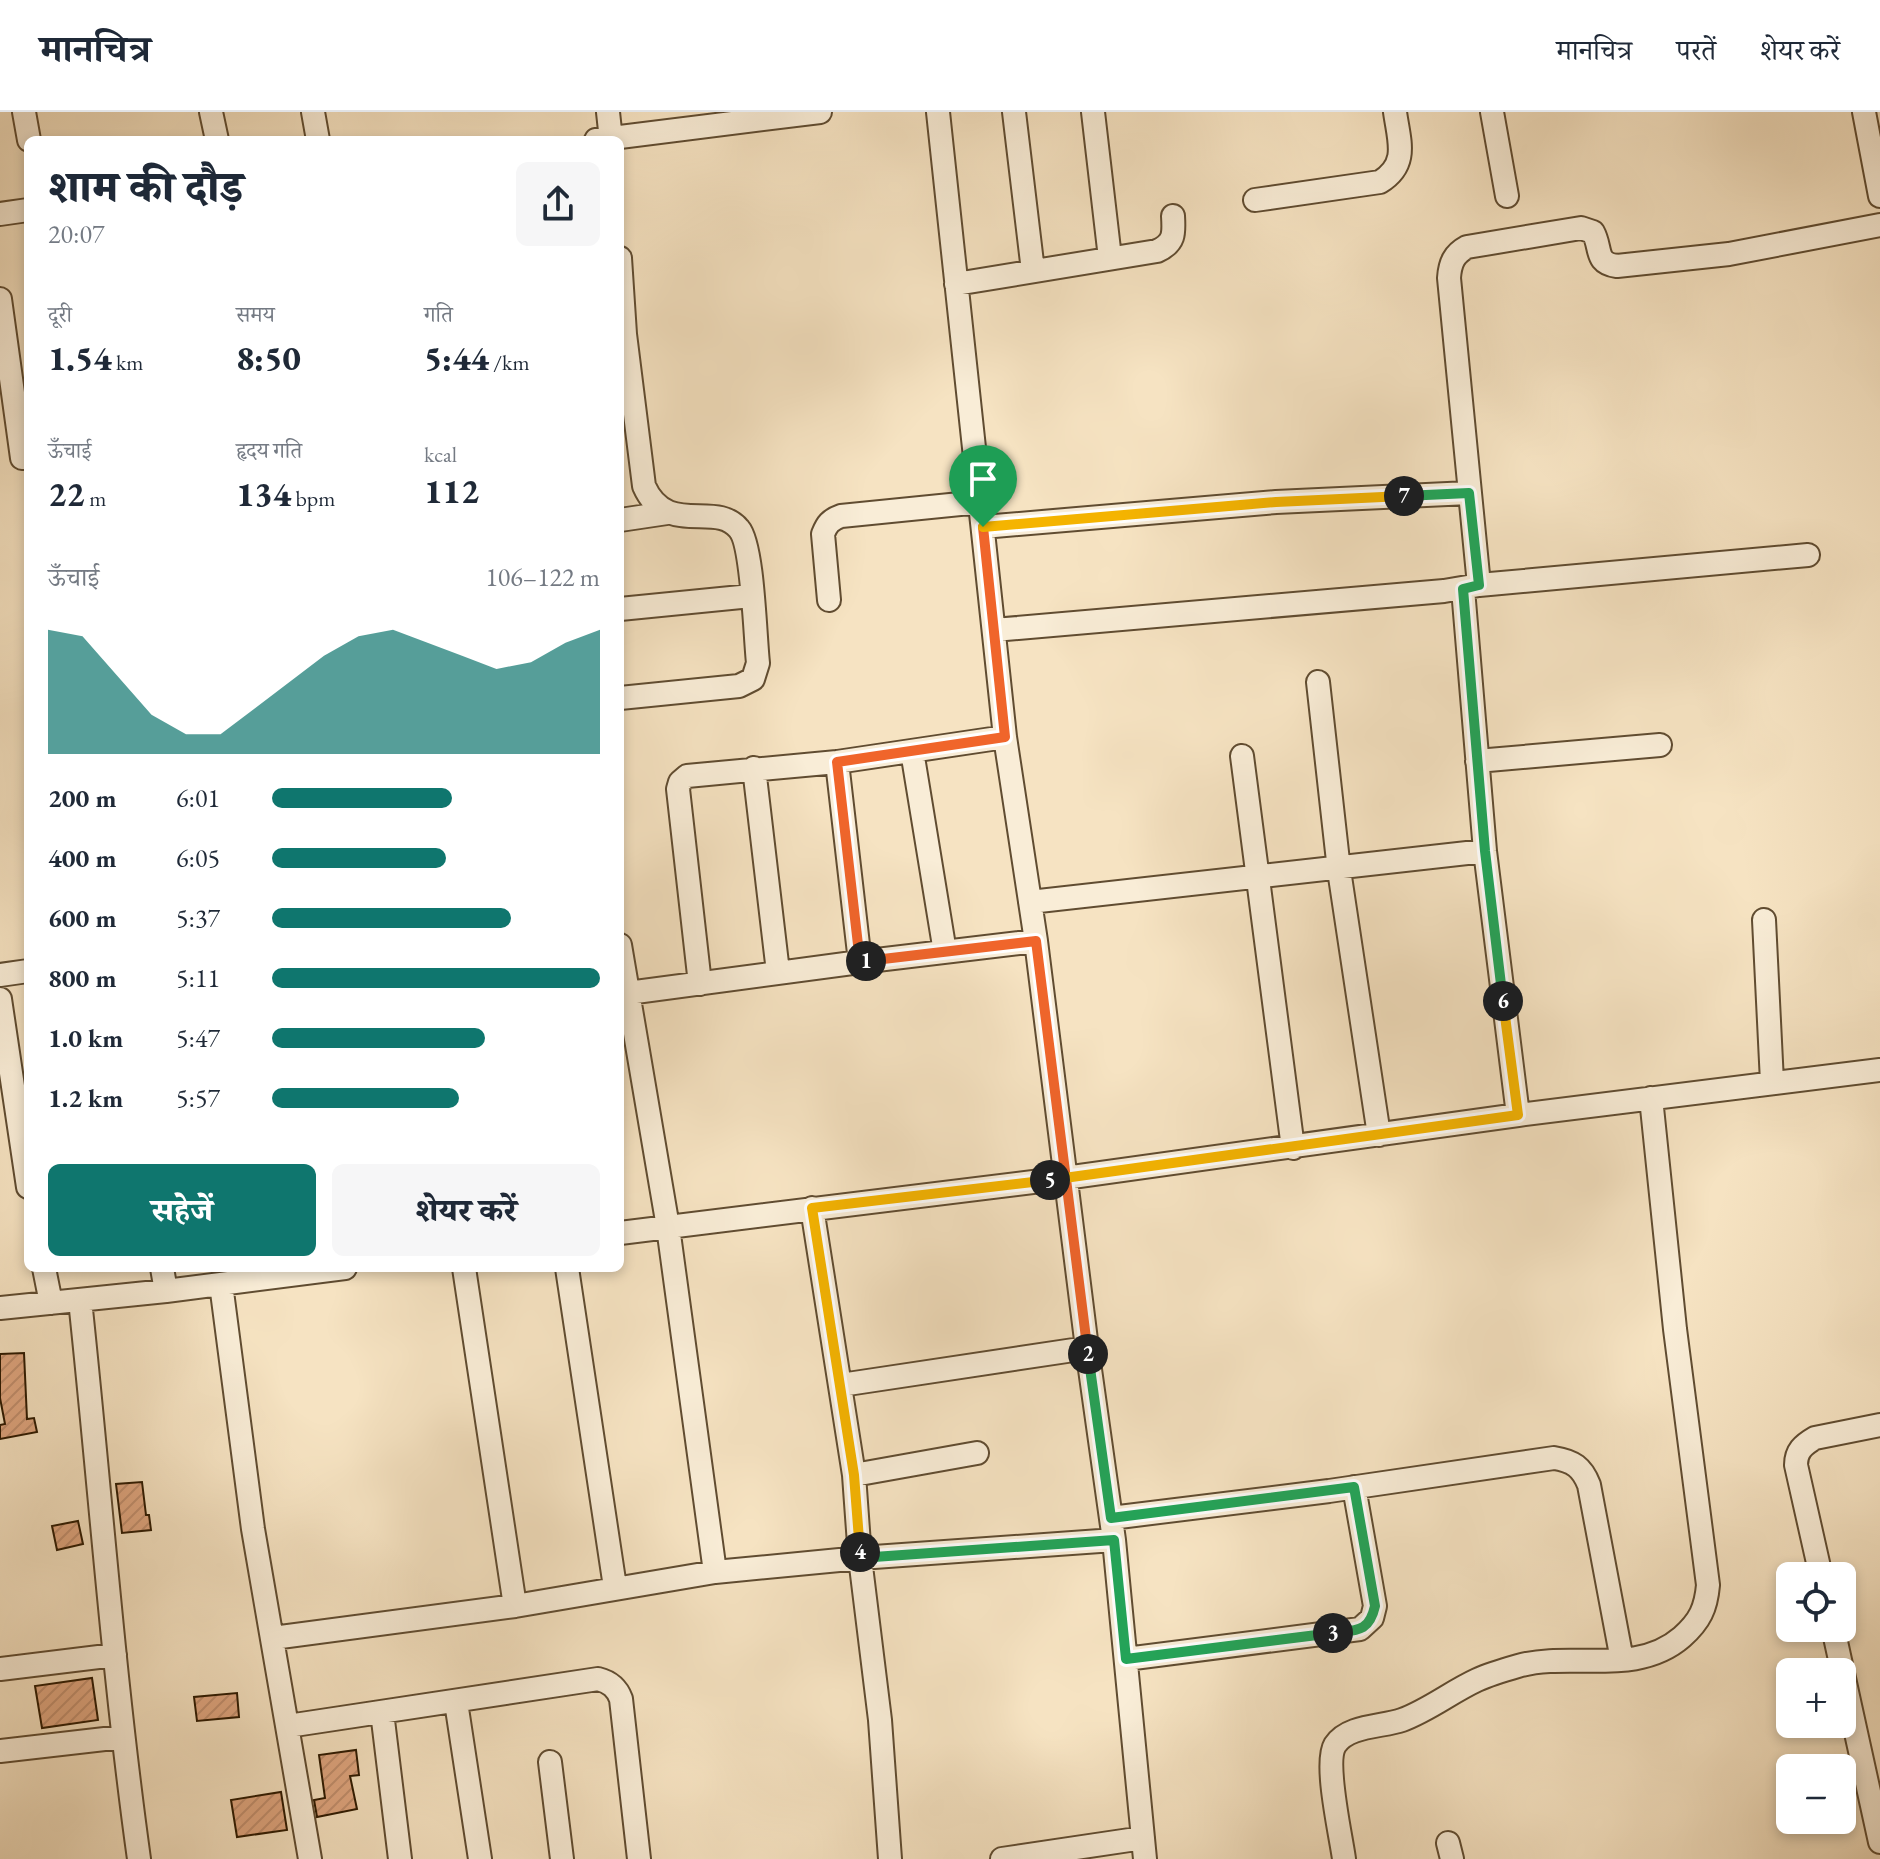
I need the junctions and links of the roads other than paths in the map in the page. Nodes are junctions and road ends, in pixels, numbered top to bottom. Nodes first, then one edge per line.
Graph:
1 (24, 112) edge
2 (211, 112) edge
3 (313, 112) edge
4 (608, 112) edge
5 (820, 112) edge
6 (938, 112) edge
7 (1014, 112) edge
8 (1093, 112) edge
9 (1395, 112) edge
10 (1492, 112) edge
11 (1864, 112) edge
12 (711, 119) edge
13 (28, 136) edge
14 (216, 136) edge
15 (317, 136) edge
16 (606, 136) edge
17 (622, 136) edge
18 (1507, 196) dead end
19 (1880, 196) edge
20 (1255, 200) dead end
21 (24, 211) edge
22 (0, 214) edge
23 (1173, 216) dead end
24 (1880, 225) edge
25 (1110, 258) junction
26 (1033, 271) junction
27 (956, 284) junction
28 (0, 299) edge
29 (624, 353) edge
30 (628, 428) edge
31 (17, 459) edge
32 (1469, 493) junction
33 (980, 502) junction
34 (667, 513) junction
35 (624, 519) edge
36 (983, 527) junction
37 (1808, 555) dead end
38 (1471, 587) junction
39 (751, 596) junction
40 (829, 600) dead end
41 (624, 609) edge
42 (994, 630) junction
43 (1318, 682) dead end
44 (624, 698) edge
45 (1005, 737) junction
46 (1660, 745) dead end
47 (912, 751) junction
48 (1242, 756) dead end
49 (1477, 761) junction
50 (837, 762) junction
51 (754, 768) junction
52 (1485, 851) junction
53 (1339, 870) junction
54 (1256, 876) junction
55 (1030, 902) junction
56 (1764, 920) dead end
57 (1036, 941) junction
58 (945, 952) junction
59 (860, 962) junction
60 (624, 969) edge
61 (24, 972) edge
62 (778, 972) junction
63 (0, 975) edge
64 (700, 984) junction
65 (628, 993) junction
66 (0, 999) edge
67 (1880, 1070) edge
68 (1772, 1082) junction
69 (1651, 1098) junction
70 (1518, 1115) junction
71 (1379, 1135) junction
72 (1293, 1148) junction
73 (23, 1160) junction
74 (0, 1163) edge
75 (24, 1165) edge
76 (1065, 1178) junction
77 (812, 1208) junction
78 (668, 1227) junction
79 (624, 1232) edge
80 (45, 1272) edge
81 (163, 1272) edge
82 (277, 1272) edge
83 (465, 1272) edge
84 (568, 1272) edge
85 (243, 1274) edge
86 (221, 1284) junction
87 (166, 1291) junction
88 (80, 1300) junction
89 (51, 1303) junction
90 (0, 1308) edge
91 (1087, 1348) junction
92 (841, 1385) junction
93 (1880, 1425) edge
94 (977, 1453) dead end
95 (854, 1475) junction
96 (1354, 1487) junction
97 (1113, 1529) junction
98 (860, 1558) junction
99 (1818, 1562) edge
100 (715, 1572) junction
101 (615, 1587) junction
102 (515, 1606) junction
103 (273, 1638) junction
104 (1836, 1642) edge
105 (115, 1655) junction
106 (1126, 1659) junction
107 (1622, 1660) junction
108 (0, 1669) edge
109 (456, 1702) junction
110 (382, 1712) junction
111 (288, 1726) junction
112 (122, 1737) junction
113 (0, 1751) edge
114 (550, 1762) dead end
115 (1880, 1842) edge
116 (1144, 1849) edge
117 (139, 1859) edge
118 (310, 1859) edge
119 (400, 1859) edge
120 (480, 1859) edge
121 (562, 1859) edge
122 (639, 1859) edge
123 (890, 1859) edge
124 (1002, 1859) edge
125 (1344, 1859) edge

1 - 13 street
2 - 14 street
3 - 15 street
4 - 16 street
5 - 12 street
6 - 27 street
7 - 26 street
8 - 25 street
9 - 20 street
10 - 18 street
11 - 19 street
12 - 17 street
21 - 22 street
23 - 25 street
24 - 32 street
25 - 26 street
26 - 27 street
27 - 33 street
28 - 31 street
29 - 30 street
30 - 34 street
32 - 36 street
32 - 38 street
33 - 36 street
33 - 40 street
34 - 35 street
34 - 39 street
36 - 42 street
37 - 38 street
38 - 42 street
38 - 49 street
39 - 41 street
39 - 44 street
42 - 45 street
43 - 53 street
45 - 47 street
45 - 55 street
46 - 49 street
47 - 50 street
47 - 58 street
48 - 54 street
49 - 52 street
50 - 51 street
50 - 59 street
51 - 62 street
51 - 64 street
52 - 53 street
52 - 70 street
53 - 54 street
53 - 71 street
54 - 55 street
54 - 72 street
55 - 57 street
56 - 68 street
57 - 58 street
57 - 76 street
58 - 59 street
59 - 62 street
60 - 65 street
61 - 63 street
62 - 64 street
64 - 65 street
65 - 78 street
66 - 73 street
67 - 68 street
68 - 69 street
69 - 70 street
69 - 107 street
70 - 71 street
71 - 72 street
72 - 76 street
73 - 74 street
73 - 75 street
76 - 77 street
76 - 91 street
77 - 78 street
77 - 92 street
78 - 79 street
78 - 100 street
80 - 89 street
81 - 87 street
82 - 85 street
83 - 102 street
84 - 101 street
85 - 86 street
86 - 87 street
86 - 103 street
87 - 88 street
88 - 89 street
88 - 105 street
89 - 90 street
91 - 92 street
91 - 97 street
92 - 95 street
93 - 99 street
94 - 95 street
95 - 98 street
96 - 97 street
96 - 106 street
96 - 107 street
97 - 98 street
97 - 106 street
98 - 100 street
98 - 123 street
100 - 101 street
101 - 102 street
102 - 103 street
103 - 111 street
104 - 115 street
105 - 108 street
105 - 112 street
106 - 116 street
107 - 125 street
109 - 110 street
109 - 120 street
109 - 122 street
110 - 111 street
110 - 119 street
111 - 118 street
112 - 113 street
112 - 117 street
114 - 121 street
116 - 124 street

